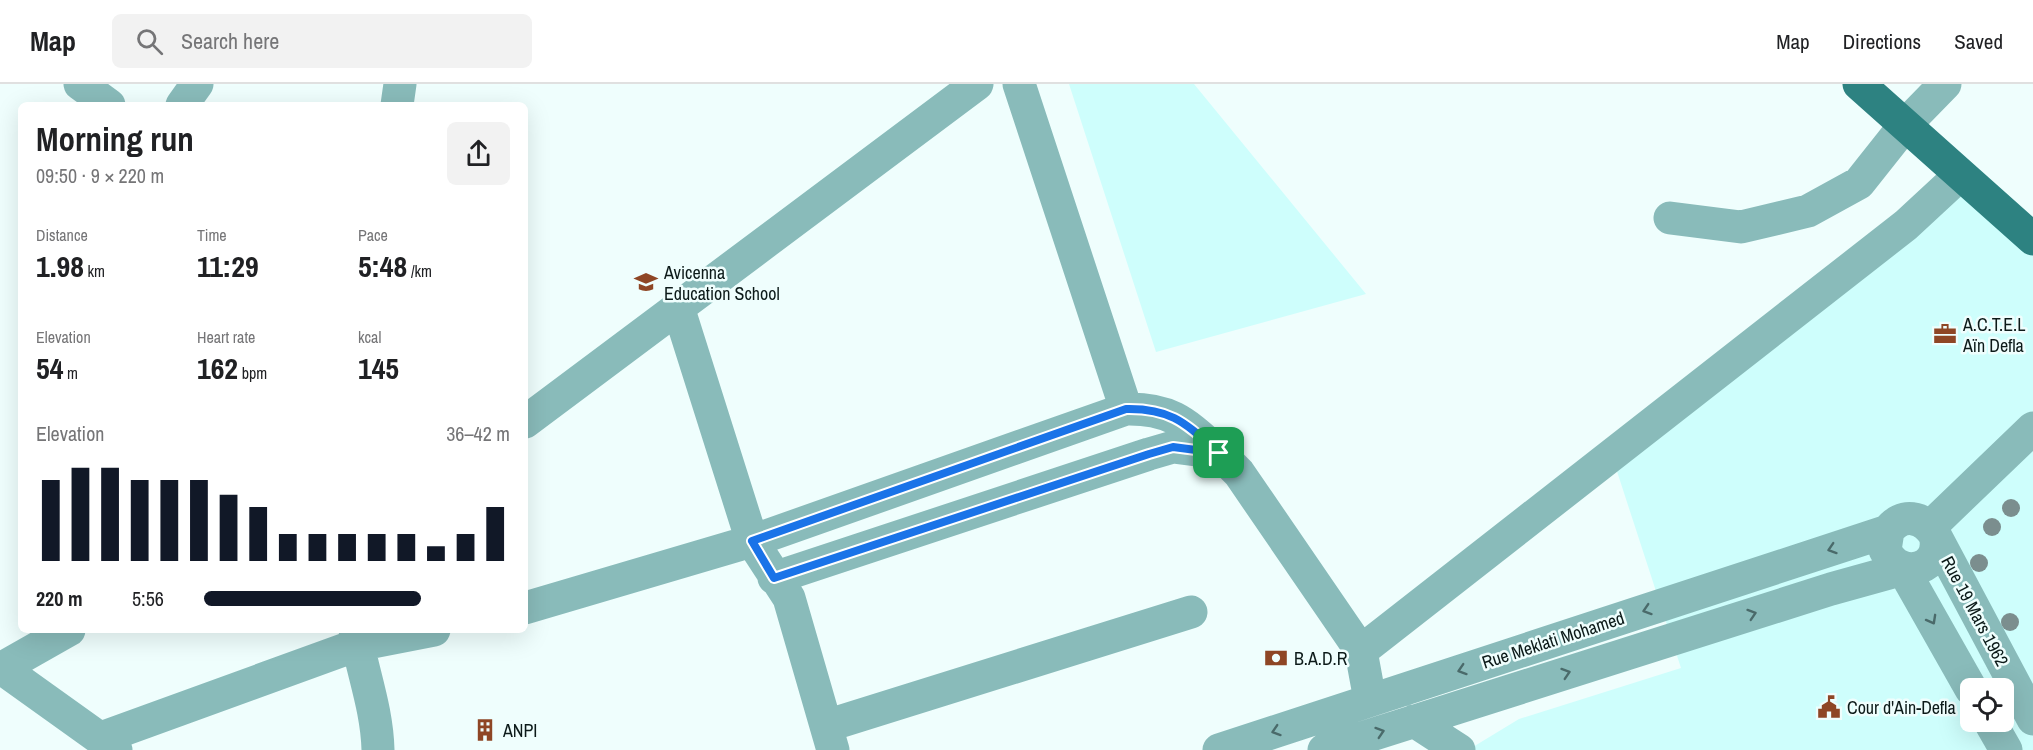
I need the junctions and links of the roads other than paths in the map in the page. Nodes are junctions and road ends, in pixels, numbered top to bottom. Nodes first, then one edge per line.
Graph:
1 (80, 84) edge
2 (197, 84) edge
3 (400, 84) edge
4 (977, 84) edge
5 (1019, 84) edge
6 (1859, 84) edge
7 (1945, 84) edge
8 (104, 102) edge
9 (184, 102) edge
10 (397, 102) edge
11 (1905, 125) junction
12 (1960, 175) junction
13 (1670, 218) dead end
14 (2033, 239) edge
15 (678, 307) junction
16 (1126, 409) junction
17 (528, 420) edge
18 (2033, 428) edge
19 (1219, 453) junction
20 (1888, 531) junction
21 (1933, 531) junction
22 (752, 541) junction
23 (1903, 569) junction
24 (774, 578) junction
25 (528, 607) edge
26 (1191, 612) dead end
27 (64, 633) edge
28 (405, 633) edge
29 (356, 638) edge
30 (1361, 651) junction
31 (1, 668) edge
32 (1965, 678) edge
33 (1370, 700) junction
34 (2033, 719) edge
35 (1414, 721) junction
36 (1996, 732) edge
37 (830, 738) edge
38 (108, 744) edge
39 (378, 750) edge
40 (1219, 750) edge
41 (1324, 750) edge
42 (1459, 750) edge
43 (2006, 750) edge

1 - 8 street
2 - 9 street
3 - 10 street
4 - 15 street
5 - 16 street
6 - 11 main road
7 - 11 street
11 - 12 main road
11 - 13 street
12 - 14 main road
12 - 30 street
15 - 17 street
15 - 22 street
16 - 19 street
16 - 22 street
18 - 21 street
19 - 24 street
19 - 30 street
20 - 21 street
20 - 23 street
20 -> 33 street, Rue Meklati Mohamed
21 - 23 street
21 - 34 street, Rue 19 Mars 1962
22 - 24 street
22 - 25 street
23 -> 32 street
35 -> 23 street, Rue Meklati Mohamed
24 - 37 street
26 - 37 street
27 - 31 street
28 - 29 street
29 - 38 street
29 - 39 street
30 - 33 street
31 - 38 street
33 -> 40 street, Rue Meklati Mohamed
41 -> 35 street, Rue Meklati Mohamed
35 - 42 street
36 - 43 street

